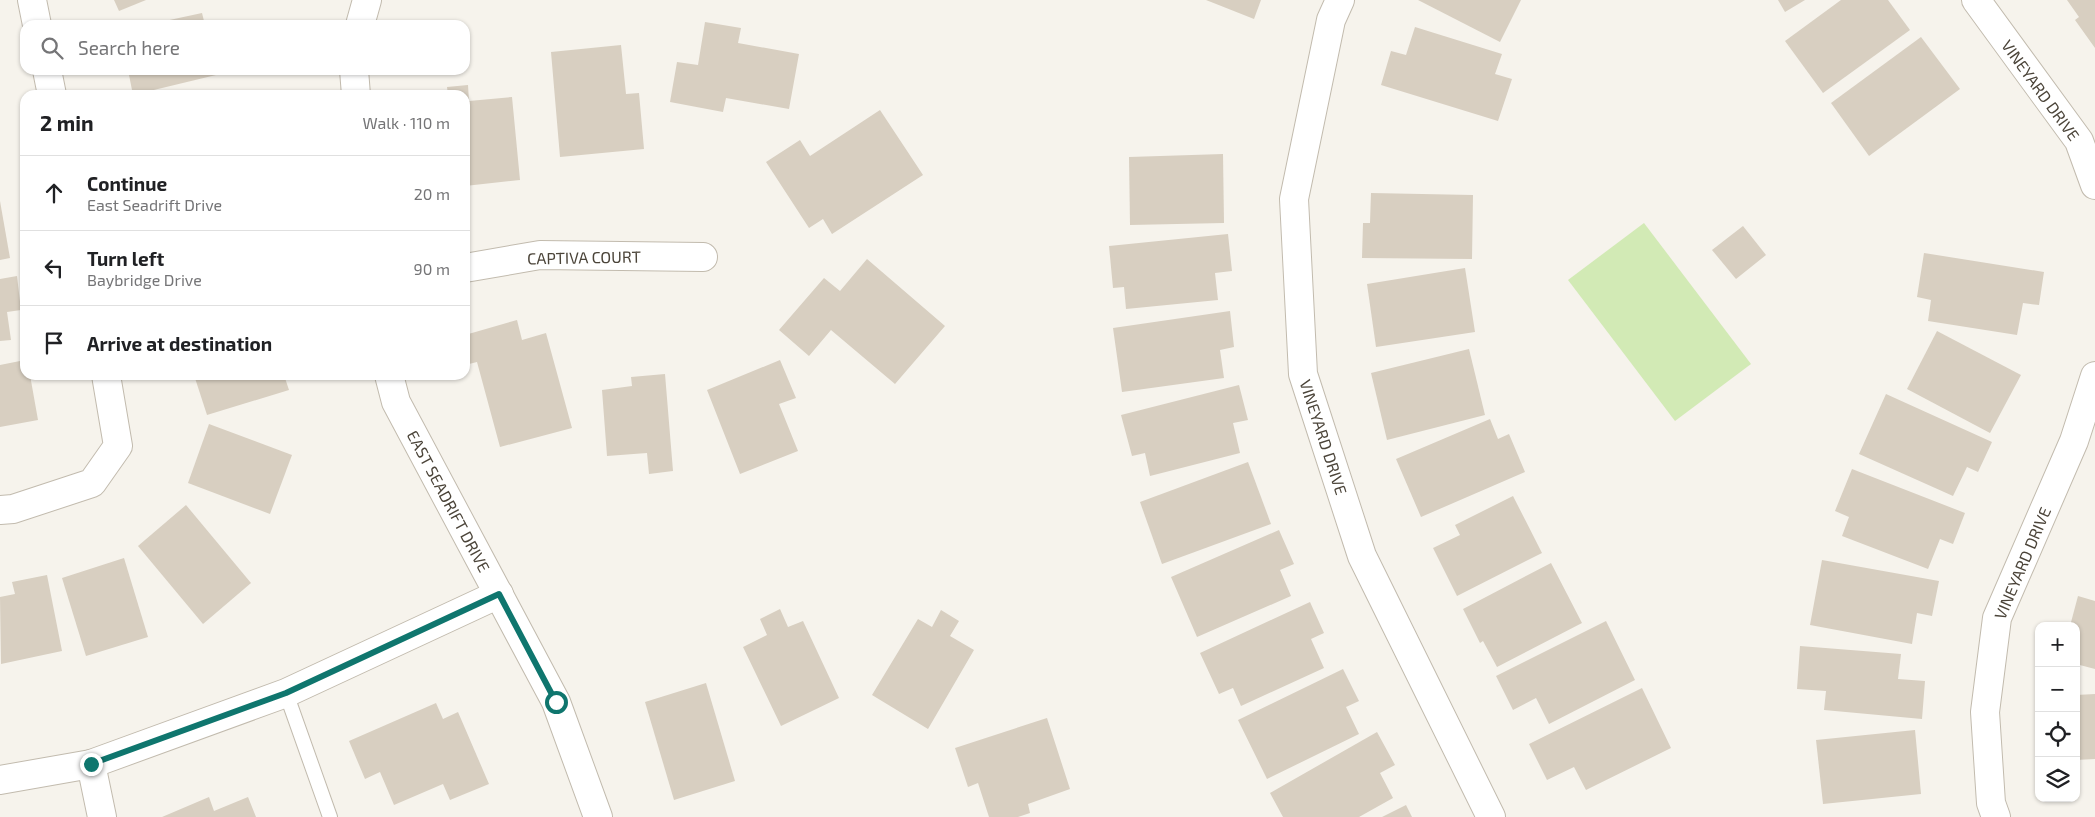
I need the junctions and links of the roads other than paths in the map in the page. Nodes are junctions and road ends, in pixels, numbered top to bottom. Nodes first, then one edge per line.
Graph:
1 (32, 0) edge
2 (367, 0) edge
3 (1340, 0) edge
4 (1976, 0) edge
5 (36, 20) edge
6 (361, 20) edge
7 (48, 75) edge
8 (354, 75) edge
9 (51, 90) edge
10 (356, 90) edge
11 (2095, 185) edge
12 (703, 257) dead end
13 (470, 267) edge
14 (2095, 376) edge
15 (107, 380) edge
16 (390, 380) edge
17 (0, 510) edge
18 (499, 594) junction
19 (286, 693) junction
20 (91, 764) junction
21 (0, 780) edge
22 (102, 817) edge
23 (330, 817) edge
24 (598, 817) edge
25 (1491, 817) edge
26 (1996, 817) edge

1 - 5 street
2 - 6 street
3 - 25 street, VINEYARD DRIVE
4 - 11 street, VINEYARD DRIVE
7 - 9 street
8 - 10 street
12 - 13 street, CAPTIVA COURT
14 - 26 street, VINEYARD DRIVE
15 - 17 street
16 - 18 street, EAST SEADRIFT DRIVE
18 - 19 street
18 - 24 street, EAST SEADRIFT DRIVE
19 - 20 street
19 - 23 lane
20 - 21 street
20 - 22 street

